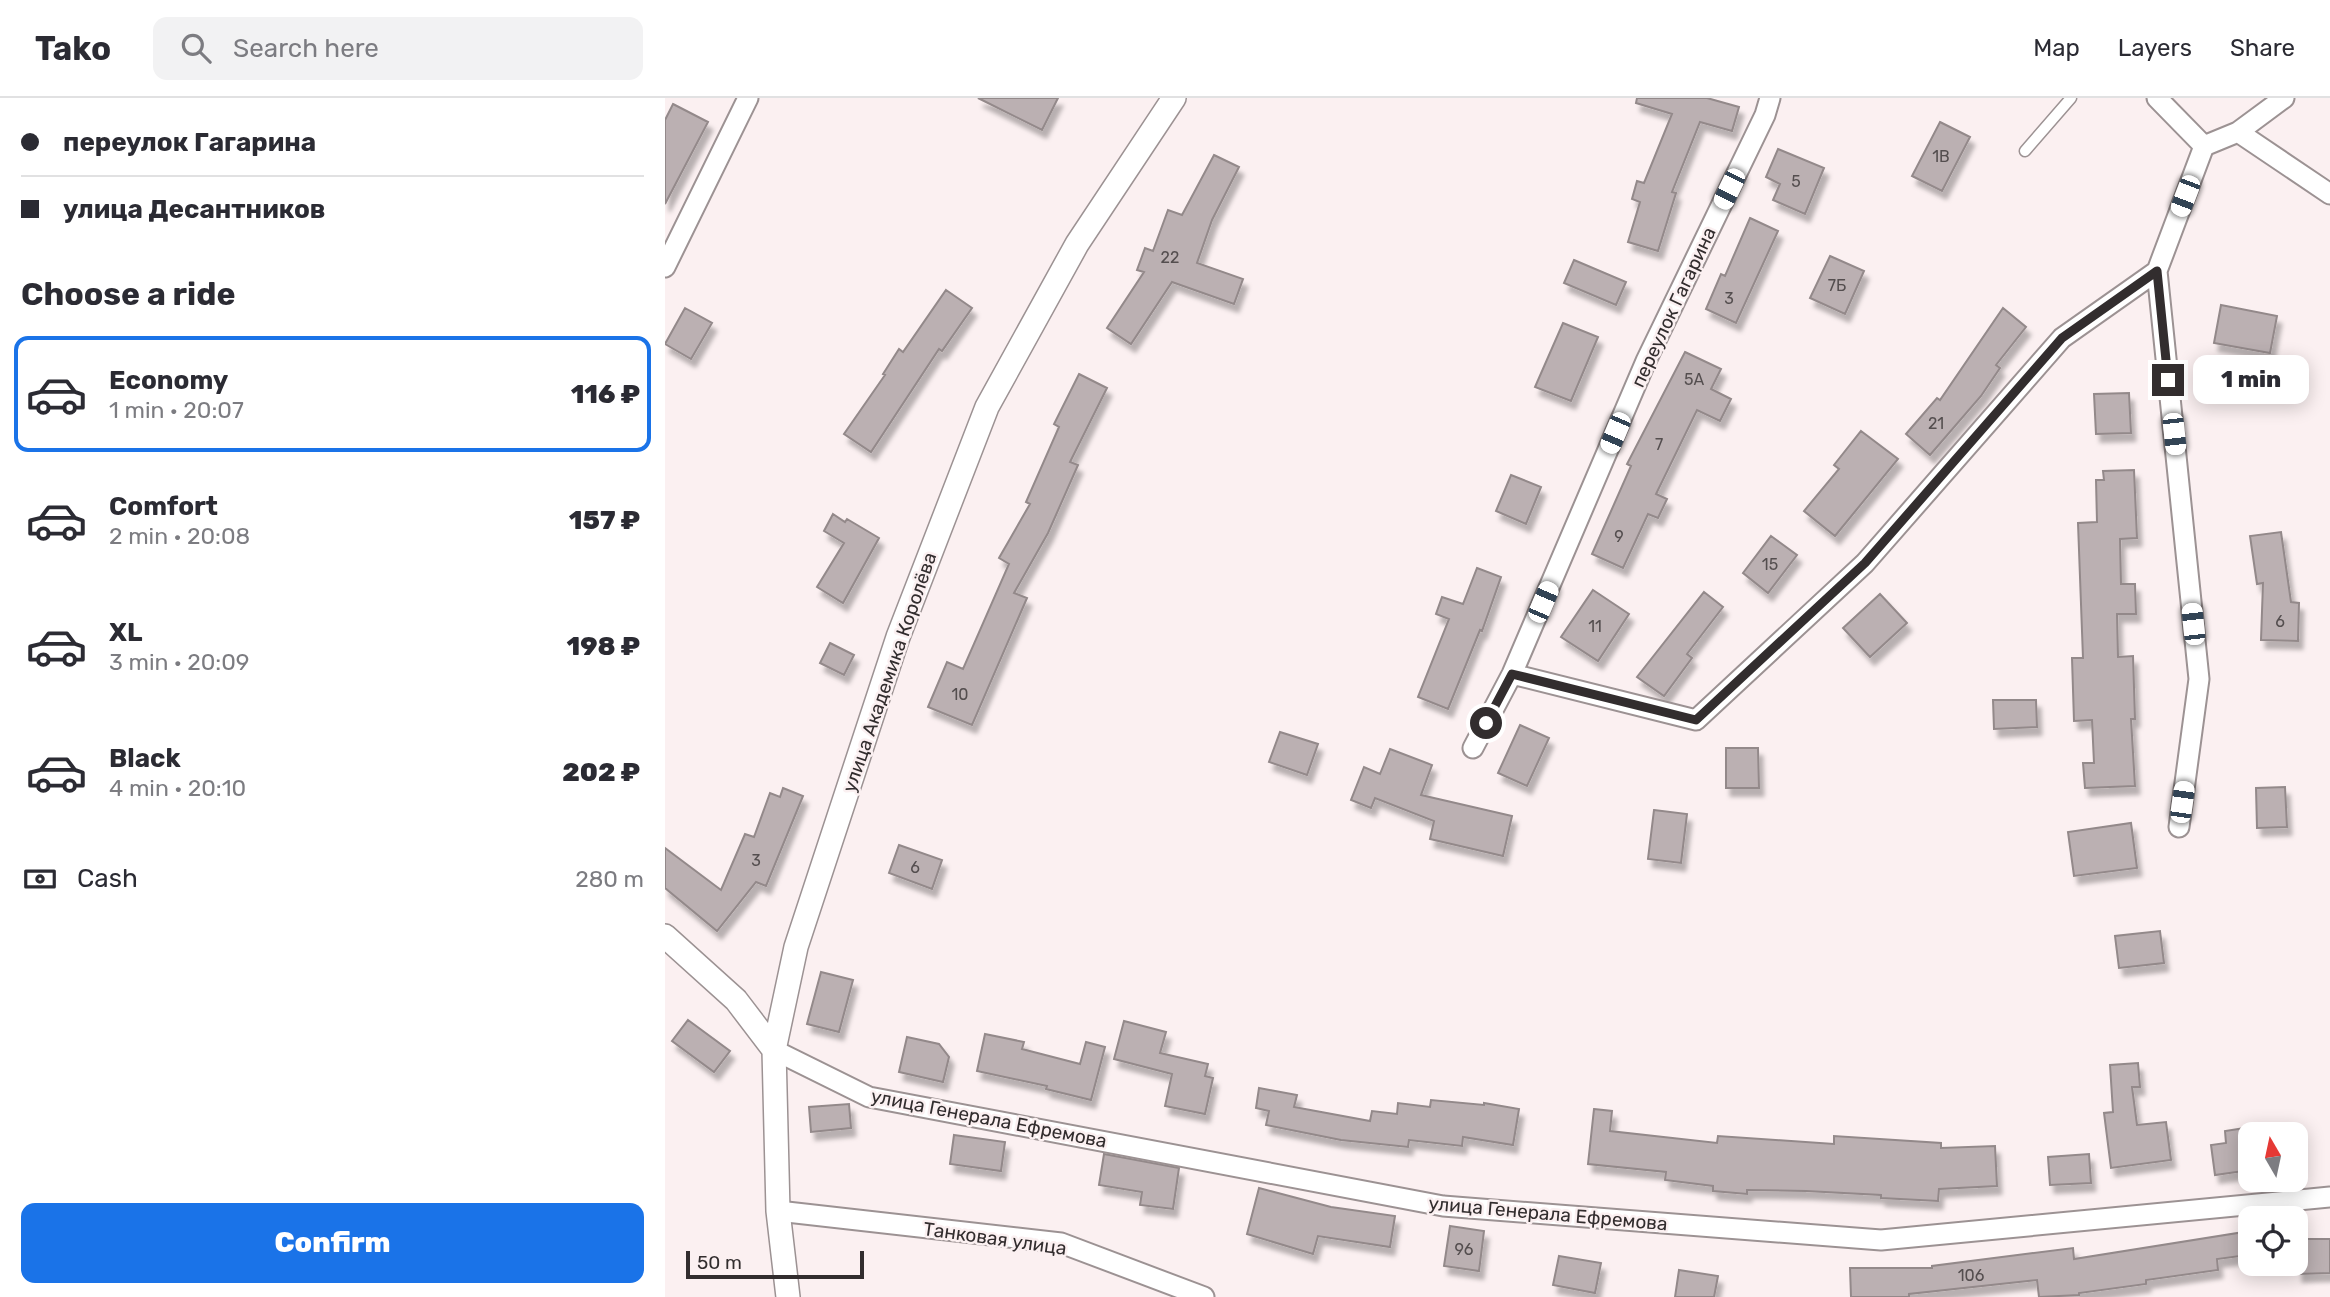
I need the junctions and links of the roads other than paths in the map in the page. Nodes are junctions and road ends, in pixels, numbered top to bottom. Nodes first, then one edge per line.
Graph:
1 (748, 98) edge
2 (1174, 98) edge
3 (1770, 98) edge
4 (2071, 98) edge
5 (2157, 98) edge
6 (2284, 98) edge
7 (2238, 132) junction
8 (2204, 146) junction
9 (2025, 151) dead end
10 (2330, 194) edge
11 (665, 267) edge
12 (2157, 271) junction
13 (1512, 674) junction
14 (1473, 748) dead end
15 (2179, 827) dead end
16 (665, 936) edge
17 (773, 1050) junction
18 (2330, 1197) edge
19 (778, 1212) junction
20 (788, 1297) edge
21 (1204, 1297) edge

1 - 11 street
2 - 17 street, улица Академика Королёва
3 - 13 street, переулок Гагарина
4 - 9 lane
5 - 8 street
6 - 7 street
7 - 8 street
7 - 10 street
8 - 12 street
12 - 13 street
12 - 15 street
13 - 14 street, переулок Гагарина
16 - 17 street, улица Генерала Ефремова
17 - 18 street, улица Генерала Ефремова
17 - 19 street, улица Академика Королёва
19 - 20 street, улица Академика Королёва
19 - 21 street, Танковая улица

